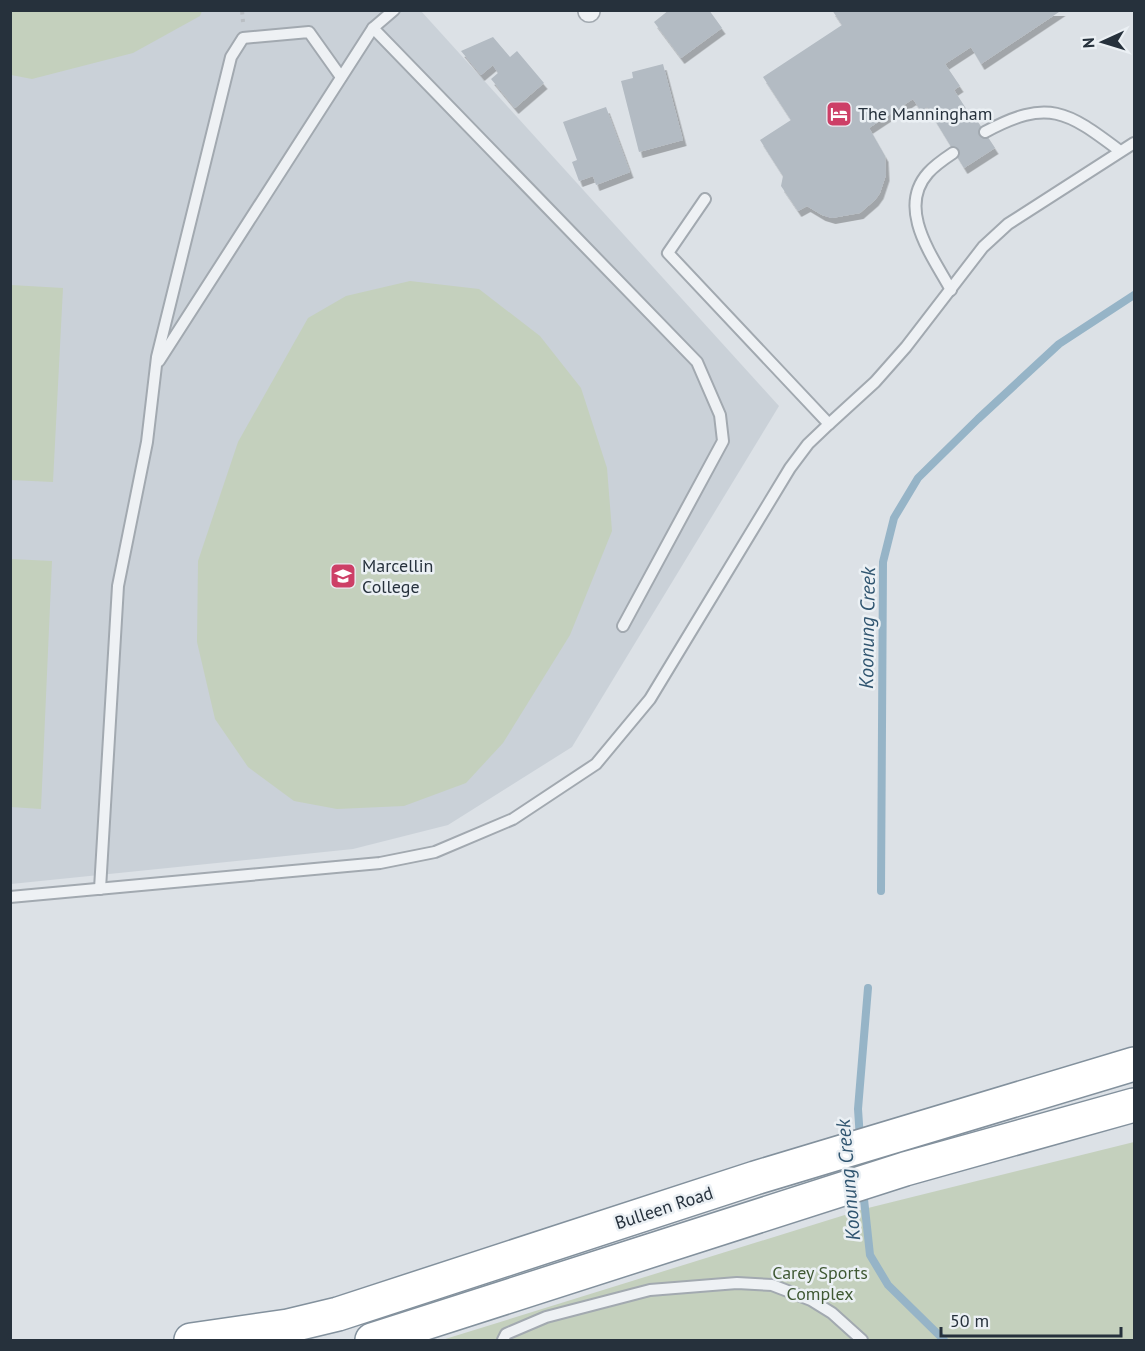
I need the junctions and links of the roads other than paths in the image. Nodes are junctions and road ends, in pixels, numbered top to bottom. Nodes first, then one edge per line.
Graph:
1 (393, 10) edge
2 (373, 28) junction
3 (341, 77) junction
4 (985, 132) dead end
5 (1134, 143) edge
6 (1120, 152) junction
7 (953, 153) dead end
8 (705, 199) dead end
9 (951, 290) junction
10 (156, 364) junction
11 (829, 424) junction
12 (623, 626) dead end
13 (100, 889) junction
14 (10, 897) edge
15 (1134, 1064) edge
16 (1134, 1106) edge
17 (190, 1341) edge
18 (372, 1341) edge
19 (503, 1341) edge
20 (862, 1341) edge

1 - 2 lane
2 - 3 lane
2 - 12 lane
3 - 10 lane
3 - 10 lane
4 - 6 lane
5 - 6 lane
6 - 9 lane
7 - 9 lane
8 - 11 lane
9 - 11 lane
10 - 13 lane
11 - 13 lane
13 - 14 lane
15 - 17 highway, Bulleen Road
16 - 18 highway, Bulleen Road
19 - 20 lane

